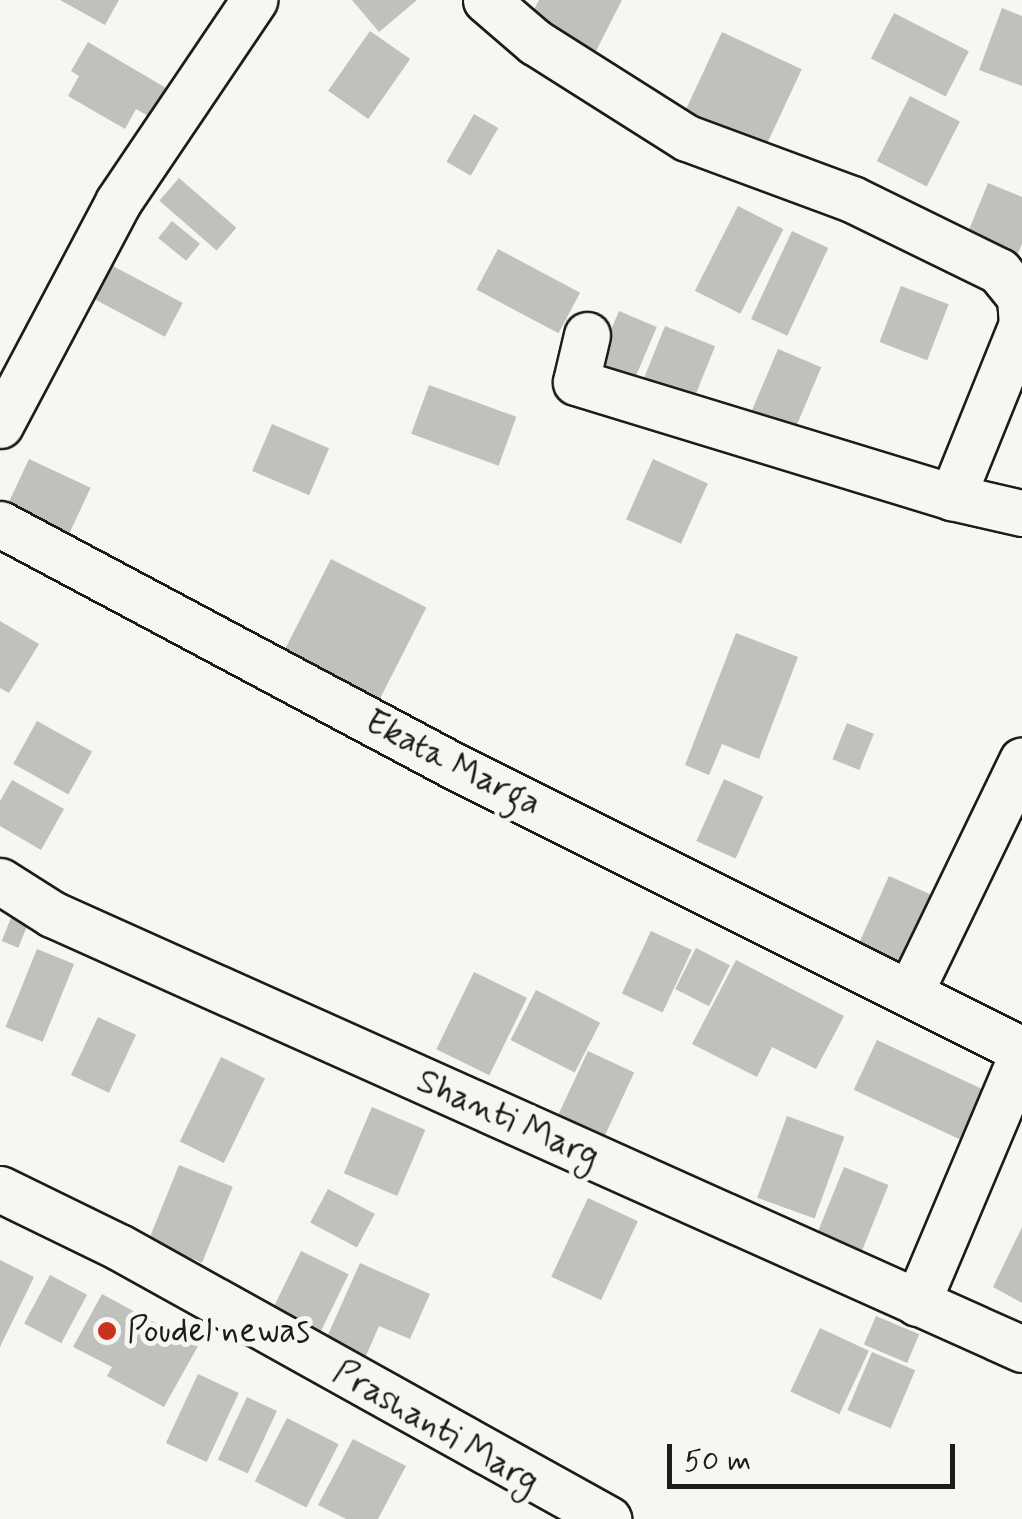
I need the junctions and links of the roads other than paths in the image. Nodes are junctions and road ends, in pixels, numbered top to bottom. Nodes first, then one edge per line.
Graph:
1 (254, 0) edge
2 (486, 0) edge
3 (1021, 295) edge
4 (586, 335) dead end
5 (0, 425) edge
6 (952, 497) junction
7 (1022, 513) edge
8 (0, 524) edge
9 (1022, 760) edge
10 (0, 880) edge
11 (911, 990) junction
12 (1022, 1052) edge
13 (0, 1189) edge
14 (917, 1303) junction
15 (1022, 1348) edge
16 (608, 1519) edge

1 - 5 street
2 - 3 street
3 - 6 street
4 - 6 street
6 - 7 street
8 - 11 street, Ekata Marga
9 - 11 street
10 - 14 street, Shanti Marg
11 - 12 street, Ekata Marga
12 - 14 street
13 - 16 street, Prashanti Marg
14 - 15 street, Shanti Marg

